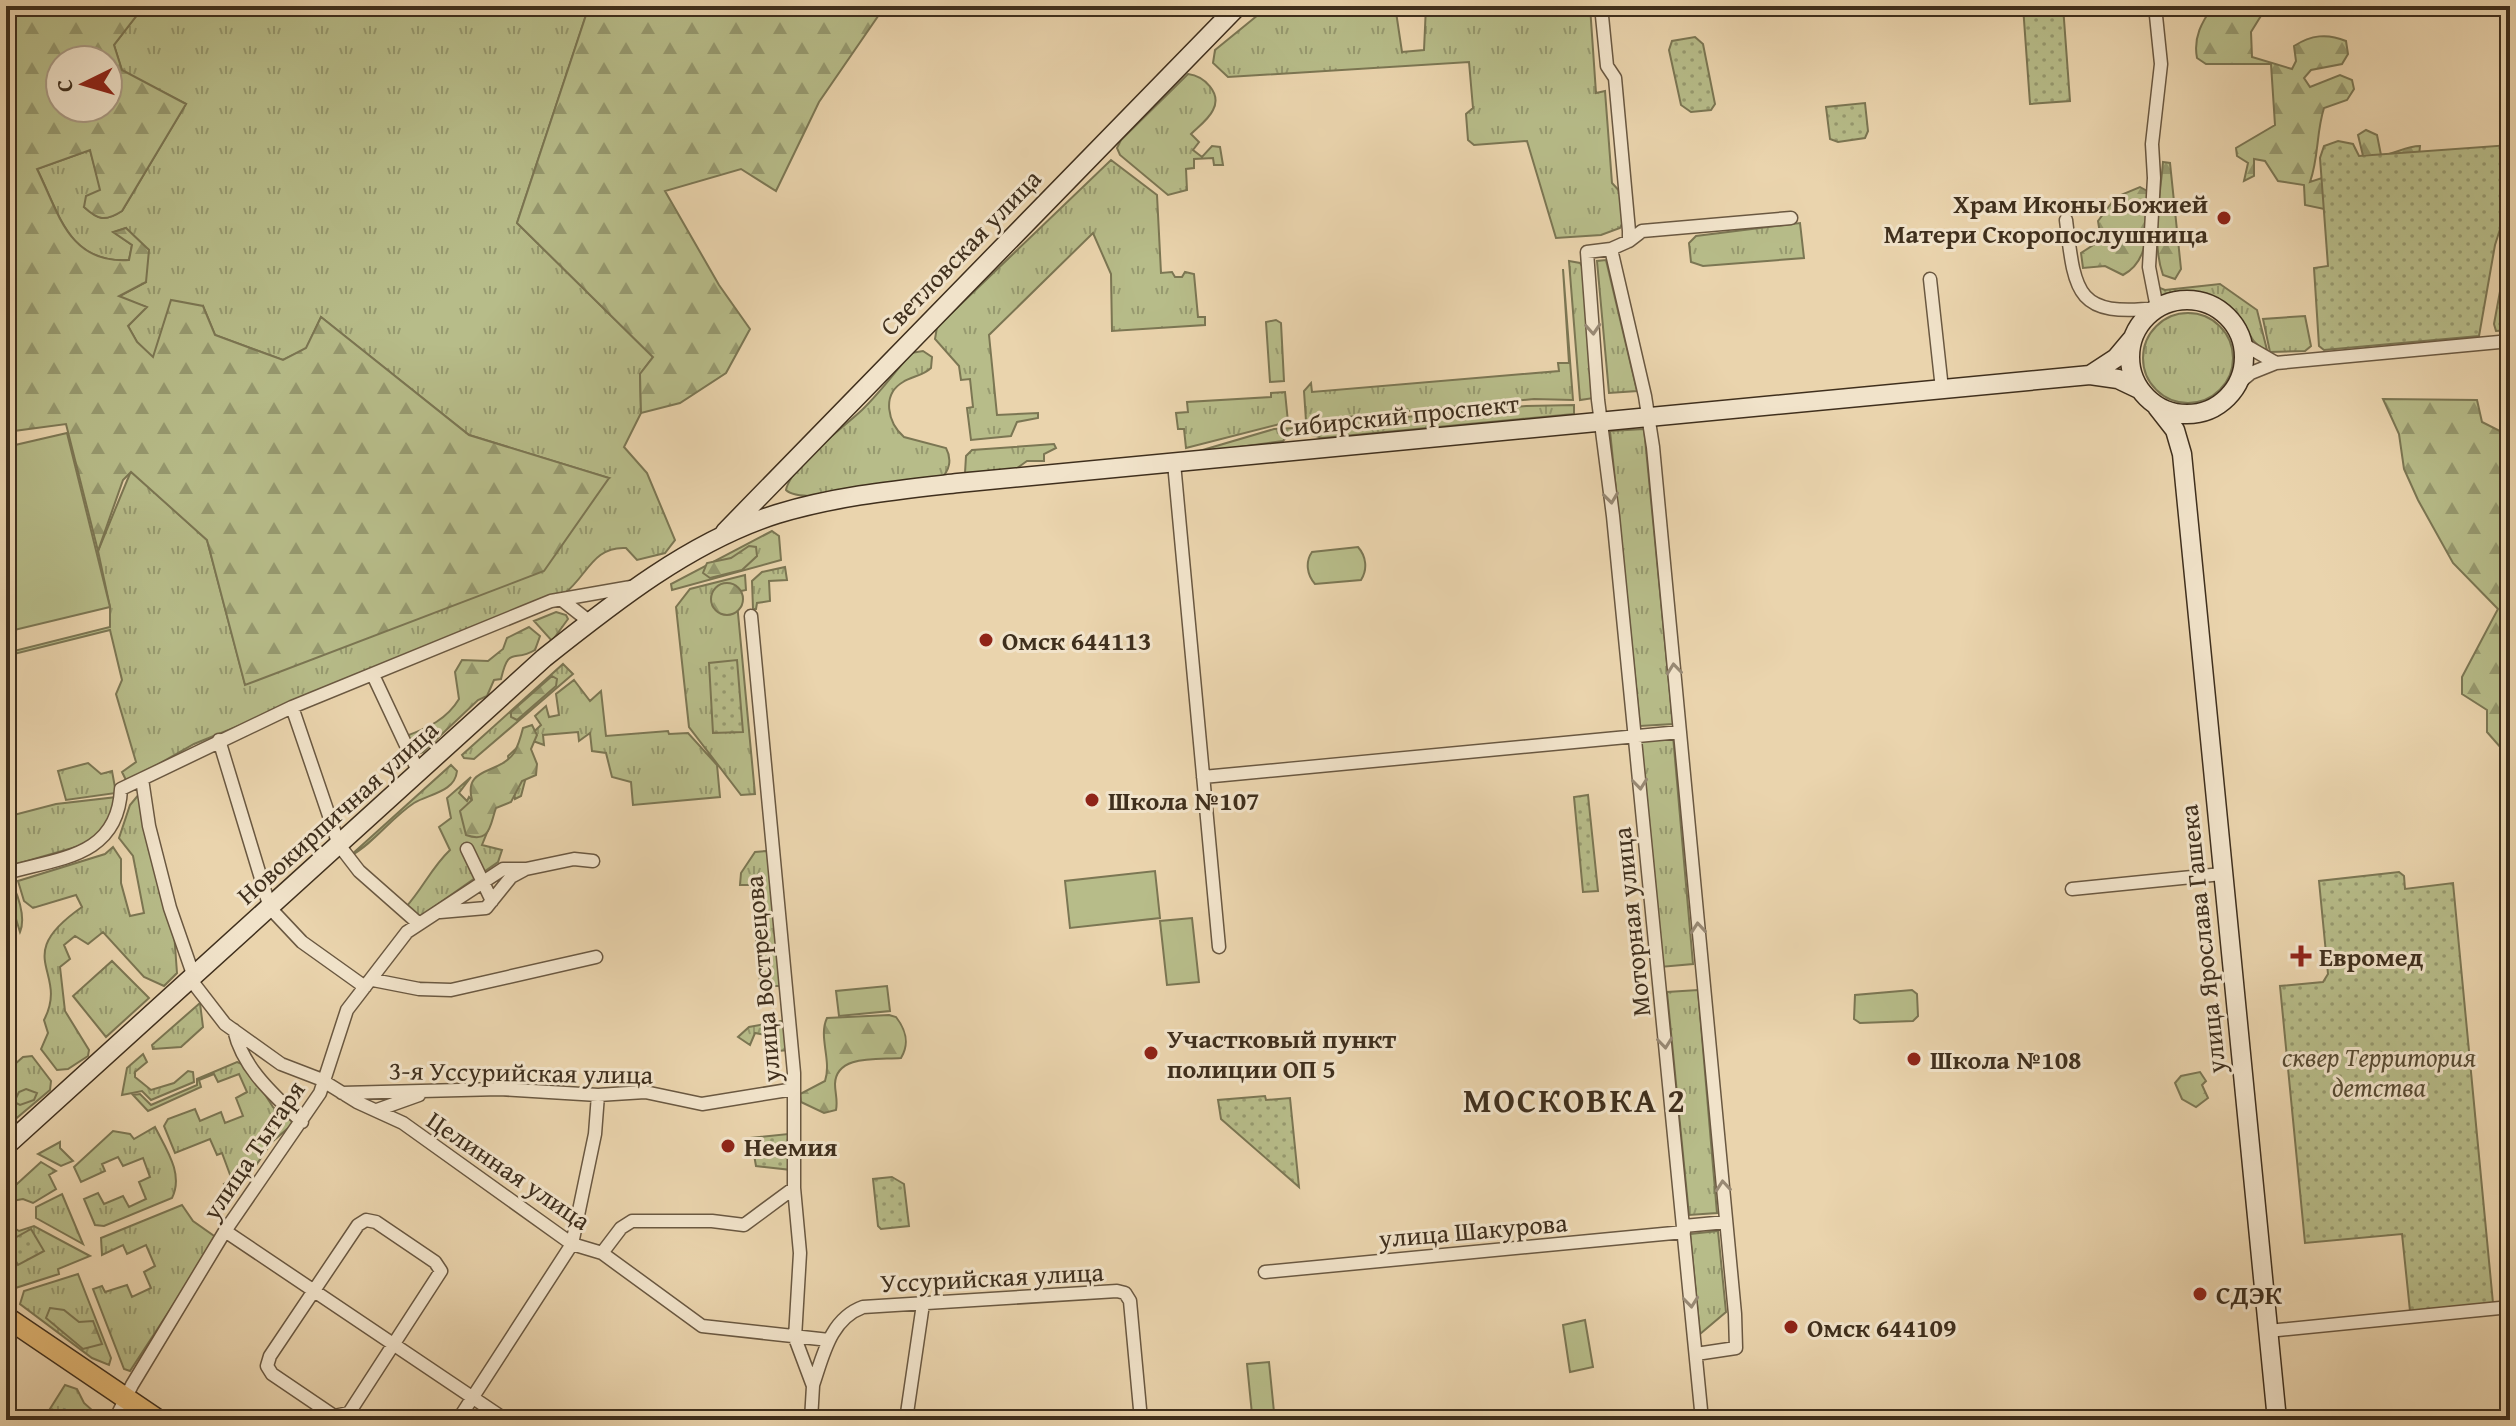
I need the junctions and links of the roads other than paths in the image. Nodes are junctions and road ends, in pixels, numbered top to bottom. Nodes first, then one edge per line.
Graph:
1 (1238, 6) edge
2 (1601, 6) edge
3 (2155, 6) edge
4 (1791, 218) dead end
5 (2066, 220) dead end
6 (1629, 241) junction
7 (1611, 249) junction
8 (1930, 279) dead end
9 (2157, 308) junction
10 (2132, 339) junction
11 (2510, 341) edge
12 (2243, 344) junction
13 (2276, 363) junction
14 (2090, 375) junction
15 (2239, 383) junction
16 (1942, 389) junction
17 (2139, 389) junction
18 (2157, 407) junction
19 (2201, 414) junction
20 (1648, 416) junction
21 (1601, 420) junction
22 (2182, 454) junction
23 (1174, 463) junction
24 (720, 537) junction
25 (644, 585) junction
26 (562, 600) junction
27 (751, 616) dead end
28 (590, 622) junction
29 (373, 675) junction
30 (292, 707) junction
31 (1680, 732) junction
32 (1635, 737) junction
33 (219, 740) junction
34 (419, 773) junction
35 (1203, 777) junction
36 (142, 779) junction
37 (339, 845) junction
38 (467, 849) dead end
39 (593, 861) dead end
40 (526, 869) junction
41 (6, 873) edge
42 (2222, 874) junction
43 (482, 880) junction
44 (2072, 889) dead end
45 (492, 901) junction
46 (270, 908) junction
47 (433, 913) junction
48 (418, 923) junction
49 (1219, 947) dead end
50 (596, 957) dead end
51 (193, 978) junction
52 (369, 984) junction
53 (234, 1030) junction
54 (324, 1083) junction
55 (794, 1089) junction
56 (426, 1092) junction
57 (342, 1093) junction
58 (598, 1095) junction
59 (377, 1110) junction
60 (302, 1122) junction
61 (6, 1146) edge
62 (794, 1188) junction
63 (1726, 1222) junction
64 (1684, 1229) junction
65 (225, 1231) junction
66 (572, 1244) junction
67 (602, 1253) junction
68 (1265, 1272) dead end
69 (314, 1291) junction
70 (923, 1304) junction
71 (2510, 1307) edge
72 (6, 1317) edge
73 (2268, 1331) junction
74 (795, 1338) junction
75 (829, 1340) junction
76 (396, 1344) junction
77 (1696, 1354) junction
78 (813, 1386) junction
79 (473, 1397) junction
80 (125, 1398) junction
81 (115, 1420) edge
82 (158, 1420) edge
83 (458, 1420) edge
84 (506, 1420) edge
85 (811, 1420) edge
86 (906, 1420) edge
87 (1141, 1420) edge
88 (1702, 1420) edge
89 (2277, 1420) edge

1 - 24 main road, Светловская улица
2 - 6 street
3 - 9 street
4 - 6 street
5 - 9 street
6 - 7 street
7 - 20 street
7 -> 21 street, Моторная улица
8 - 16 street
9 - 10 main road
9 - 12 main road
10 - 14 main road
10 - 17 main road
11 - 13 street
12 - 13 street
12 - 15 main road
13 - 15 street
14 - 16 main road, Сибирский проспект
14 - 17 main road
15 - 19 main road
16 - 20 main road, Сибирский проспект
17 - 18 main road
18 - 19 main road
18 - 22 main road
19 - 22 main road
20 - 21 main road, Сибирский проспект
31 -> 20 street
21 - 23 main road, Сибирский проспект
21 -> 32 street, Моторная улица
22 - 42 main road, улица Ярослава Гашека
23 - 24 main road, Сибирский проспект
23 - 35 street
24 - 25 main road, Новокирпичная улица
25 - 26 street
25 - 28 main road, Новокирпичная улица
26 - 28 street
26 - 29 street
27 - 55 street, улица Вострецова
28 - 34 main road, Новокирпичная улица
29 - 30 street
29 - 34 street
30 - 33 street
30 - 37 street
31 - 32 street
63 -> 31 street
32 - 35 street
32 -> 64 street, Моторная улица
33 - 36 street
33 - 46 street
34 - 37 main road, Новокирпичная улица
35 - 49 street
36 - 41 street
36 - 51 street, Целинная улица
37 - 46 main road, Новокирпичная улица
37 - 48 street
38 - 43 street
39 - 40 street, улица Тытаря
40 - 43 street, улица Тытаря
40 - 45 street, улица Тытаря
42 - 44 street
42 - 73 main road, улица Ярослава Гашека
43 - 45 street
43 - 47 street, улица Тытаря
45 - 47 street, улица Тытаря
46 - 51 main road, Новокирпичная улица
46 - 52 street
47 - 48 street, улица Тытаря
48 - 52 street, улица Тытаря
50 - 52 street
51 - 53 street, Целинная улица
51 - 61 main road, Новокирпичная улица
52 - 54 street, улица Тытаря
53 - 54 street, Целинная улица
53 - 60 street
54 - 57 street, Целинная улица
54 - 60 street, улица Тытаря
55 - 58 street, 3-я Уссурийская улица
55 - 62 street, улица Вострецова
56 - 57 street, 3-я Уссурийская улица
56 - 58 street, 3-я Уссурийская улица
56 - 59 street
57 - 59 street, Целинная улица
58 - 66 street
59 - 66 street, Целинная улица
60 - 65 street, улица Тытаря
62 - 67 street
62 - 74 street, улица Вострецова
63 - 64 street, улица Шакурова
63 - 77 street
64 - 68 street, улица Шакурова
64 -> 77 street, Моторная улица
65 - 69 street
65 - 80 street, улица Тытаря
66 - 67 street, Целинная улица
66 - 79 street
67 - 74 street, Целинная улица
69 - 76 street
69 - 76 street
69 - 76 street
70 - 75 street, Уссурийская улица
70 - 86 street
70 - 87 street, Уссурийская улица
71 - 73 street
72 - 80 main road
73 - 89 main road, улица Ярослава Гашека
74 - 75 street, Целинная улица
74 - 78 street
75 - 78 street, Уссурийская улица
76 - 79 street
77 - 88 street, Моторная улица
78 - 85 street
79 - 83 street
79 - 84 street
80 - 81 street, улица Тытаря
80 - 82 main road

